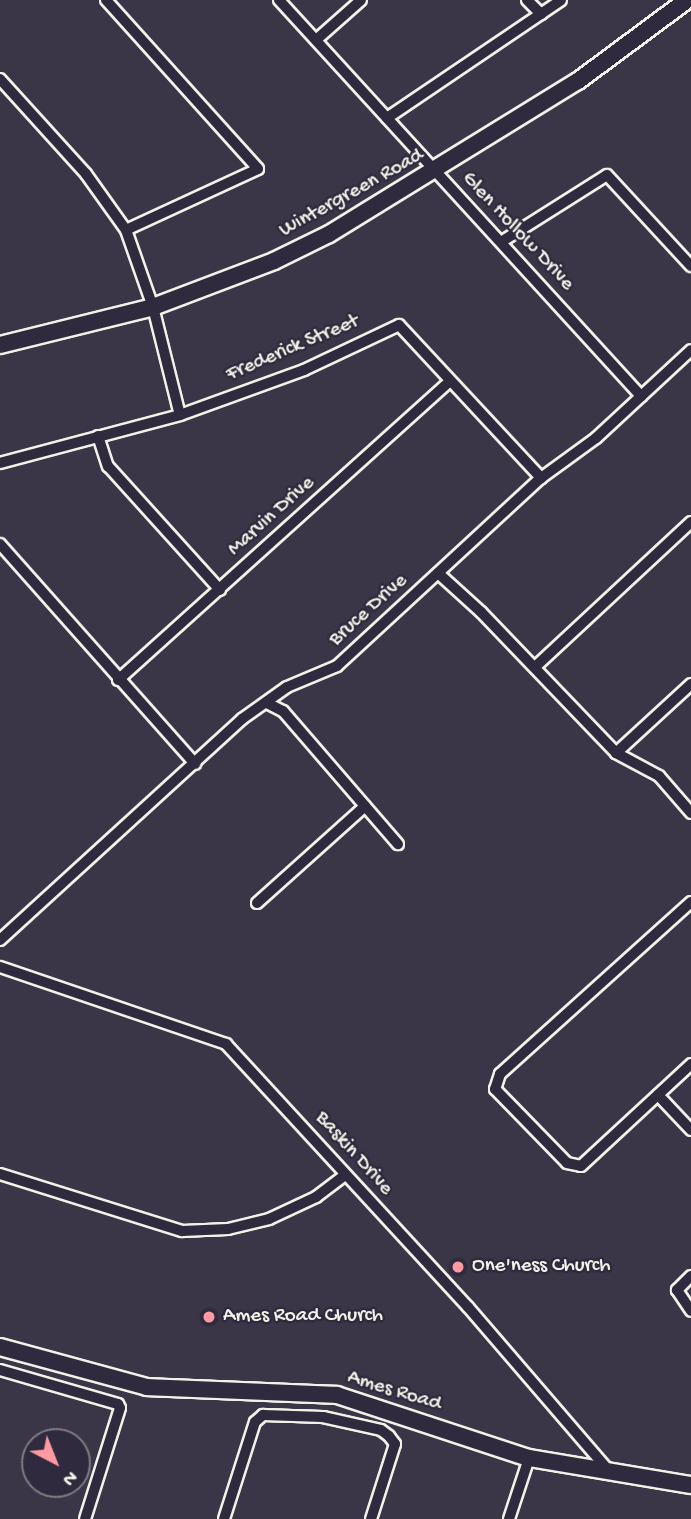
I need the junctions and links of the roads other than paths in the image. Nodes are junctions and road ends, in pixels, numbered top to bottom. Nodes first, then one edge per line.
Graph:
1 (106, 0) edge
2 (279, 0) edge
3 (361, 0) edge
4 (527, 0) edge
5 (561, 0) edge
6 (687, 0) edge
7 (541, 14) junction
8 (316, 40) junction
9 (0, 79) edge
10 (387, 118) junction
11 (435, 172) junction
12 (126, 230) junction
13 (501, 242) junction
14 (691, 266) edge
15 (153, 307) junction
16 (0, 345) edge
17 (691, 350) edge
18 (450, 381) junction
19 (641, 397) junction
20 (180, 415) junction
21 (98, 436) junction
22 (0, 463) edge
23 (541, 478) junction
24 (691, 522) edge
25 (0, 544) edge
26 (438, 573) junction
27 (220, 590) junction
28 (535, 667) junction
29 (118, 680) junction
30 (691, 684) edge
31 (267, 703) junction
32 (616, 752) junction
33 (195, 764) junction
34 (365, 806) junction
35 (691, 813) edge
36 (398, 844) dead end
37 (691, 902) edge
38 (257, 903) dead end
39 (0, 940) edge
40 (0, 967) edge
41 (691, 1065) edge
42 (658, 1095) junction
43 (691, 1130) edge
44 (0, 1174) edge
45 (345, 1175) junction
46 (691, 1276) edge
47 (691, 1311) edge
48 (0, 1347) edge
49 (0, 1370) edge
50 (529, 1458) junction
51 (608, 1470) junction
52 (691, 1485) edge
53 (85, 1519) edge
54 (223, 1519) edge
55 (370, 1519) edge
56 (509, 1519) edge

1 - 12 street
2 - 8 street, Glen Hollow Drive
3 - 8 street
4 - 7 street
5 - 7 street
6 - 11 street, Wintergreen Road
7 - 10 street
8 - 10 street, Glen Hollow Drive
9 - 12 street
10 - 11 street, Glen Hollow Drive
11 - 13 street, Glen Hollow Drive
11 - 15 street, Wintergreen Road
12 - 15 street
13 - 14 street
13 - 19 street, Glen Hollow Drive
15 - 16 street, Wintergreen Road
15 - 20 street
17 - 19 street, Bruce Drive
18 - 20 street, Frederick Street
18 - 23 street, Frederick Street
18 - 27 street, Marvin Drive
19 - 23 street, Bruce Drive
20 - 21 street, Frederick Street
21 - 22 street, Frederick Street
21 - 27 street
23 - 26 street, Bruce Drive
24 - 28 street
25 - 29 street
26 - 28 street
26 - 31 street, Bruce Drive
27 - 29 street, Marvin Drive
28 - 32 street
29 - 33 street
30 - 32 street
31 - 33 street, Bruce Drive
31 - 34 street
32 - 35 street
33 - 39 street, Bruce Drive
34 - 36 street
34 - 38 street
37 - 42 street
40 - 45 street, Baskin Drive
41 - 42 street
42 - 43 street
44 - 45 street
45 - 51 street, Baskin Drive
46 - 47 street
48 - 50 street, Ames Road
49 - 53 street
50 - 51 street, Ames Road
50 - 56 street
51 - 52 street, Ames Road
54 - 55 street

